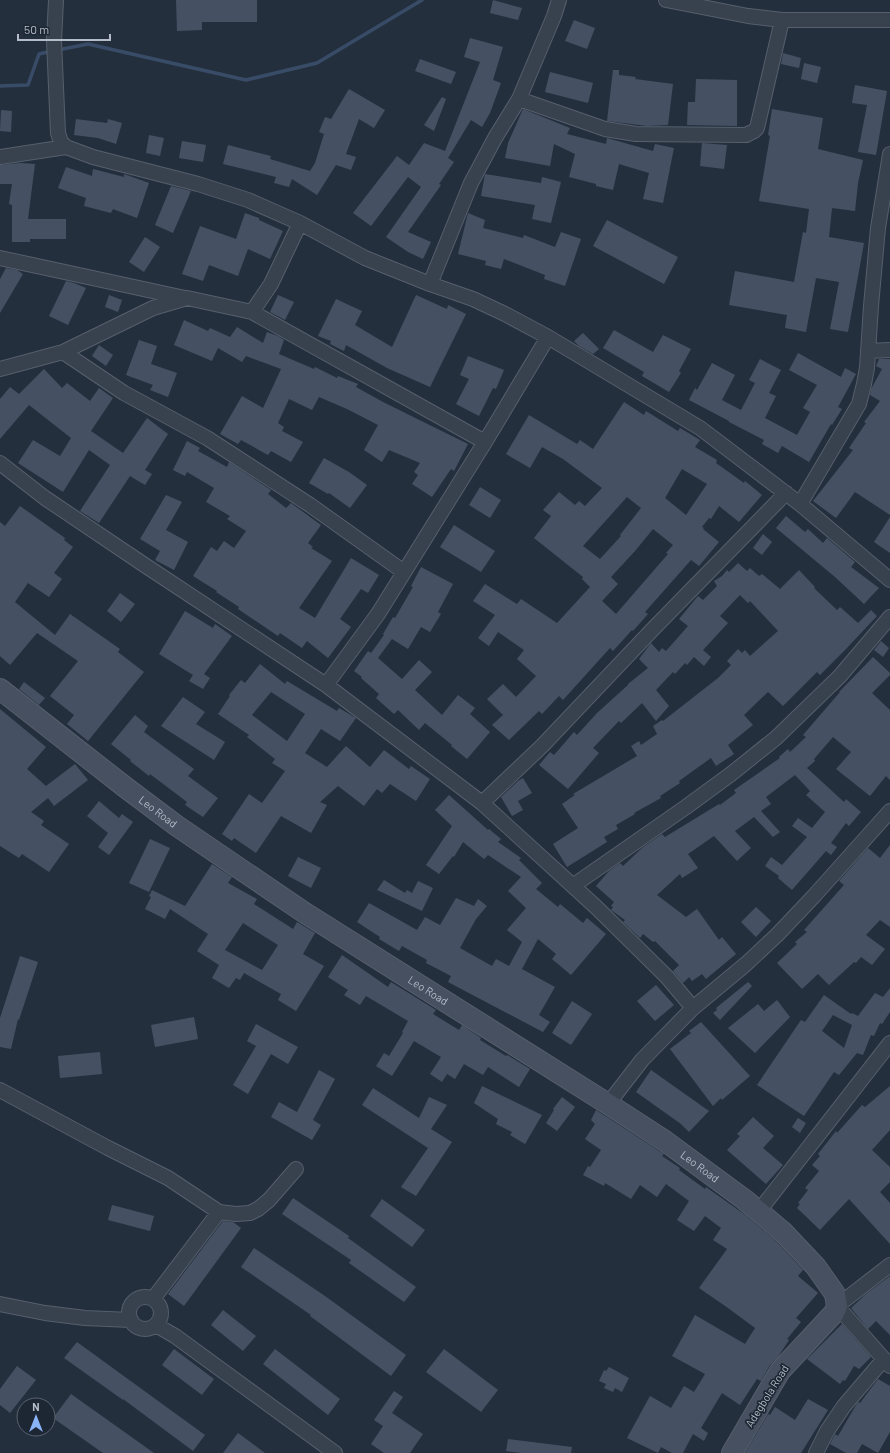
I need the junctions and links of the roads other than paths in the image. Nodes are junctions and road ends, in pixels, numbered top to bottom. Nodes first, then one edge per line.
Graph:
1 (56, 0) edge
2 (559, 0) edge
3 (666, 0) edge
4 (782, 20) junction
5 (890, 20) edge
6 (519, 99) junction
7 (66, 147) junction
8 (890, 154) edge
9 (0, 157) edge
10 (300, 223) junction
11 (0, 258) edge
12 (430, 284) junction
13 (187, 298) junction
14 (252, 312) junction
15 (548, 337) junction
16 (890, 350) edge
17 (868, 351) junction
18 (63, 352) junction
19 (0, 369) edge
20 (485, 442) junction
21 (0, 463) edge
22 (786, 493) junction
23 (800, 504) junction
24 (404, 572) junction
25 (889, 578) edge
26 (890, 617) edge
27 (326, 685) junction
28 (0, 689) edge
29 (482, 803) junction
30 (890, 811) edge
31 (574, 885) junction
32 (693, 1008) junction
33 (890, 1043) edge
34 (0, 1090) edge
35 (608, 1104) junction
36 (296, 1169) dead end
37 (760, 1211) junction
38 (219, 1212) junction
39 (890, 1264) edge
40 (153, 1299) junction
41 (0, 1304) edge
42 (838, 1306) junction
43 (131, 1320) junction
44 (156, 1325) junction
45 (887, 1362) edge
46 (335, 1453) edge
47 (732, 1453) edge
48 (816, 1453) edge

1 - 7 street
2 - 6 street
3 - 4 street
4 - 5 street
4 - 6 street
6 - 12 street
7 - 9 street
7 - 10 street
8 - 17 street
10 - 12 street
10 - 14 street
11 - 13 street
12 - 15 street
13 - 14 street
13 - 18 street
14 - 20 street
15 - 20 street
15 - 22 street
16 - 17 street
17 - 23 street
18 - 19 street
18 - 24 street
20 - 24 street
21 - 27 street
22 - 23 street
22 - 29 street
23 - 25 street
24 - 27 street
26 - 31 street
27 - 29 street
28 - 35 street, Leo Road
29 - 31 street
30 - 32 street
31 - 32 street
32 - 35 street
33 - 37 street
34 - 38 street
35 - 37 street, Leo Road
36 - 38 street
37 - 42 street, Leo Road
38 - 40 street
39 - 42 street
40 - 43 street
40 - 44 street
41 - 43 street
42 - 45 street
42 - 47 street, Adegbola Road
43 - 44 street
44 - 46 street
45 - 48 street

